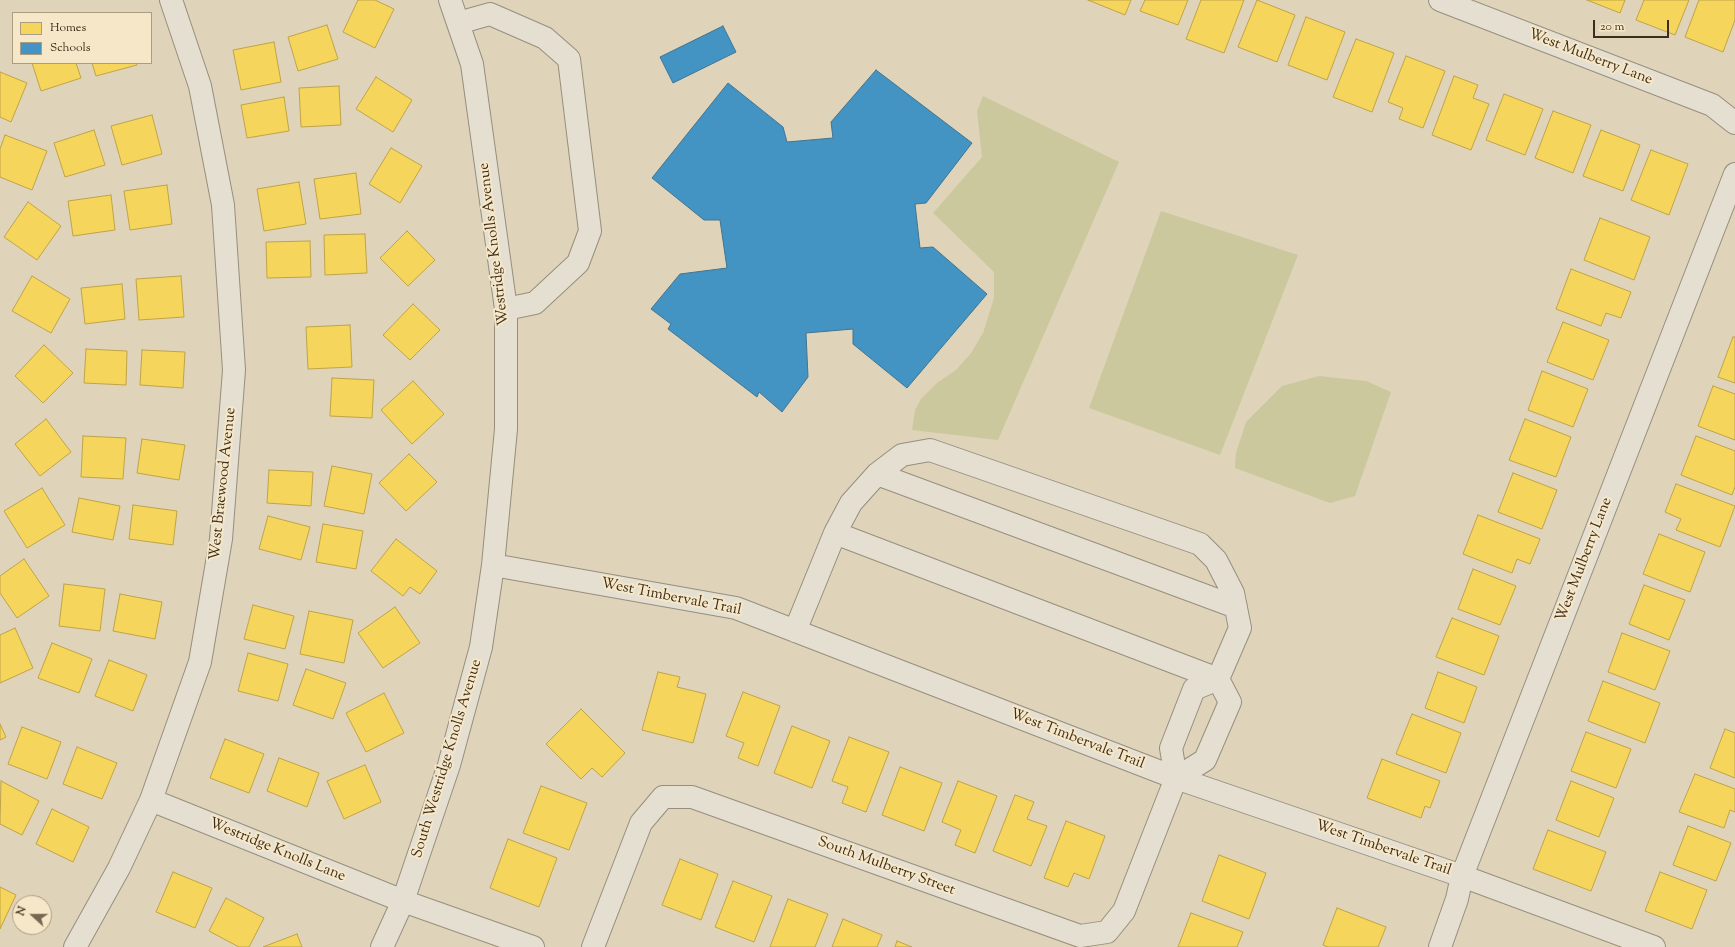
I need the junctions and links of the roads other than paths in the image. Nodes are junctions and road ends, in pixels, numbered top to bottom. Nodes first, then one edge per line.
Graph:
1 (171, 0) edge
2 (450, 0) edge
3 (1440, 0) edge
4 (458, 23) junction
5 (1735, 123) edge
6 (1735, 174) edge
7 (506, 310) junction
8 (877, 474) junction
9 (835, 533) junction
10 (493, 565) junction
11 (1236, 607) junction
12 (795, 632) junction
13 (1218, 678) junction
14 (1176, 778) junction
15 (151, 800) junction
16 (1462, 876) junction
17 (404, 901) junction
18 (75, 947) edge
19 (382, 947) edge
20 (533, 947) edge
21 (593, 947) edge
22 (1440, 947) edge
23 (1654, 947) edge

1 - 15 street, West Braewood Avenue
2 - 4 street, Westridge Knolls Avenue
3 - 5 street, West Mulberry Lane
4 - 7 street, Westridge Knolls Avenue
4 - 7 street
6 - 16 street, West Mulberry Lane
7 - 10 street, Westridge Knolls Avenue
8 - 9 street
8 - 11 street
8 - 11 street
9 - 12 street
9 - 13 street
10 - 12 street, West Timbervale Trail
10 - 17 street, South Westridge Knolls Avenue
11 - 13 street
12 - 14 street, West Timbervale Trail
13 - 14 street
13 - 14 street
14 - 16 street, West Timbervale Trail
14 - 21 street, South Mulberry Street
15 - 17 street, Westridge Knolls Lane
15 - 18 street, West Braewood Avenue
16 - 22 street, West Mulberry Lane
16 - 23 street, West Timbervale Trail
17 - 19 street, South Westridge Knolls Avenue
17 - 20 street, Westridge Knolls Lane

